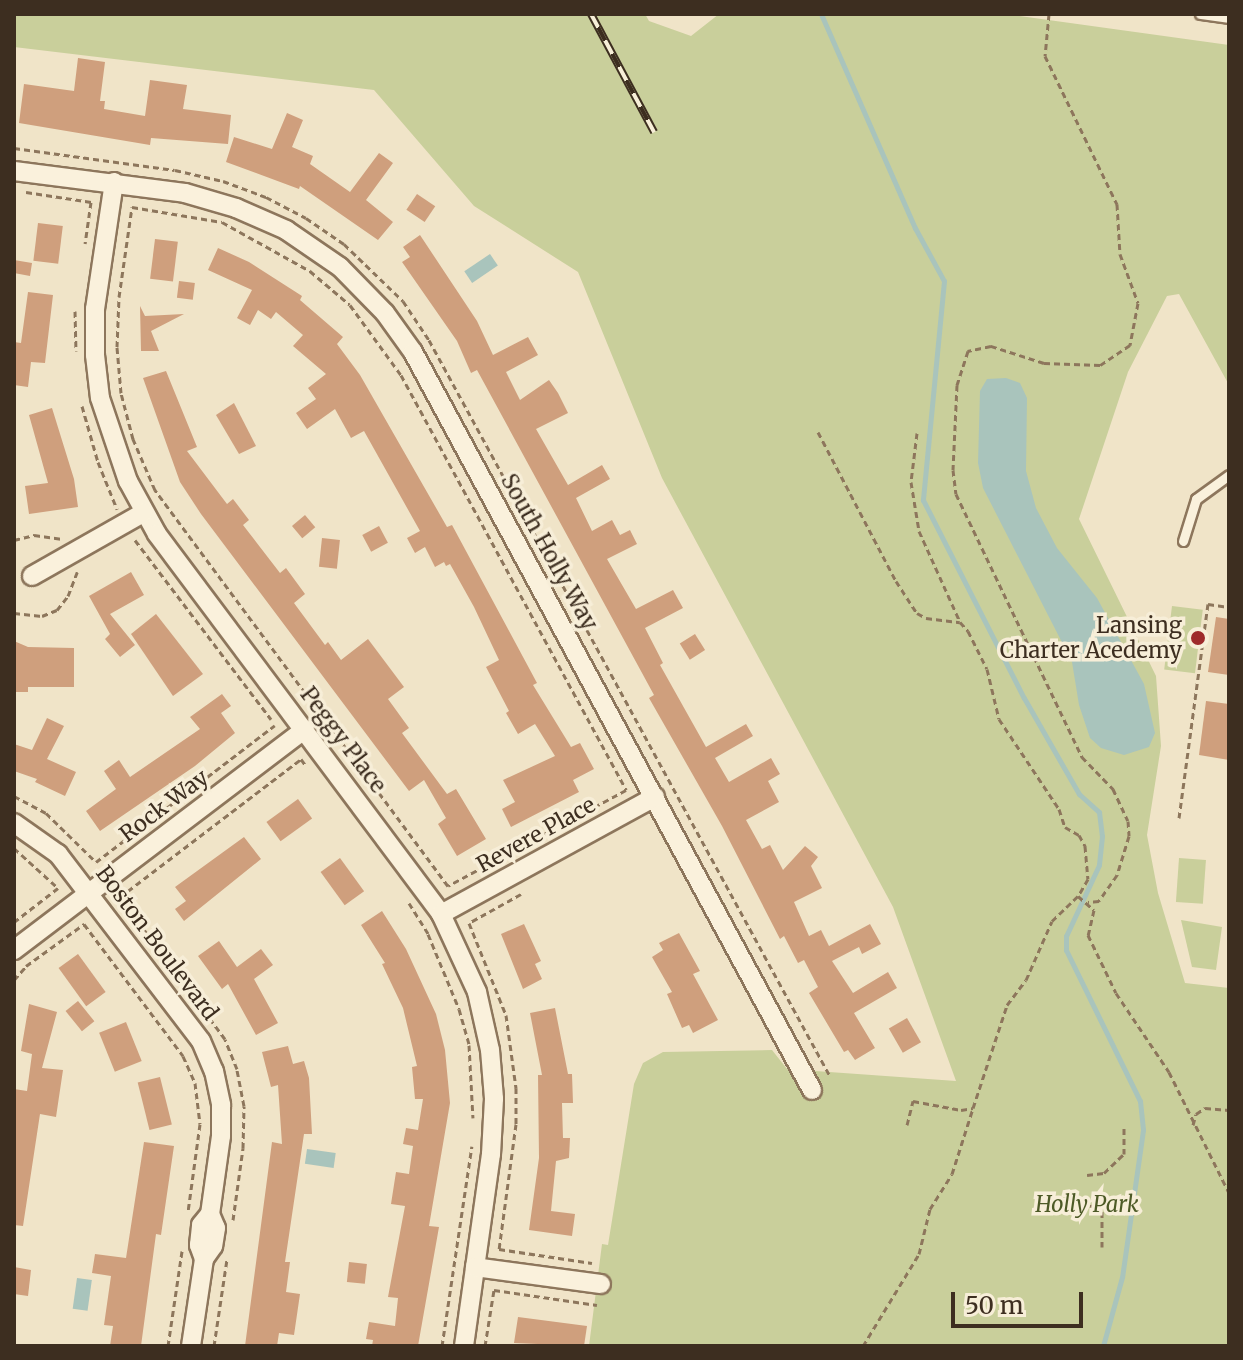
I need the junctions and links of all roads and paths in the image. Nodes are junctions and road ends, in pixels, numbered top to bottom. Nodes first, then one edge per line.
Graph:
1 (1049, 14) edge
2 (1200, 14) edge
3 (1229, 18) edge
4 (14, 171) edge
5 (114, 182) junction
6 (14, 191) edge
7 (84, 247) dead end
8 (76, 308) dead end
9 (76, 353) dead end
10 (80, 393) dead end
11 (818, 432) dead end
12 (917, 433) dead end
13 (1229, 475) edge
14 (117, 509) dead end
15 (143, 513) junction
16 (62, 539) dead end
17 (14, 540) edge
18 (1183, 541) dead end
19 (123, 545) dead end
20 (77, 571) dead end
21 (32, 576) dead end
22 (1229, 607) edge
23 (14, 613) edge
24 (960, 622) junction
25 (305, 729) junction
26 (310, 771) dead end
27 (626, 790) joint
28 (14, 796) edge
29 (655, 797) junction
30 (1179, 818) dead end
31 (14, 823) edge
32 (14, 848) edge
33 (89, 892) junction
34 (403, 894) dead end
35 (1080, 897) junction
36 (1088, 902) junction
37 (441, 914) junction
38 (14, 922) edge
39 (14, 950) edge
40 (14, 980) edge
41 (812, 1090) dead end
42 (973, 1108) junction
43 (1229, 1110) edge
44 (473, 1122) dead end
45 (907, 1125) dead end
46 (1124, 1125) dead end
47 (1193, 1125) junction
48 (473, 1136) dead end
49 (1087, 1175) dead end
50 (1229, 1193) edge
51 (1081, 1201) dead end
52 (187, 1213) dead end
53 (232, 1224) dead end
54 (183, 1242) dead end
55 (1102, 1247) dead end
56 (227, 1254) dead end
57 (475, 1267) junction
58 (601, 1284) dead end
59 (597, 1305) dead end
60 (168, 1346) edge
61 (191, 1346) edge
62 (214, 1346) edge
63 (442, 1346) edge
64 (464, 1346) edge
65 (485, 1346) edge
66 (863, 1346) edge

1 - 36 path
2 - 3 lane
4 - 5 street, South Holly Way
5 - 15 street, Peggy Place
5 - 29 street, South Holly Way
6 - 7 path
8 - 9 path
10 - 14 path
11 - 24 path
12 - 24 path
13 - 18 lane
15 - 21 street
15 - 25 street, Peggy Place
16 - 17 path
19 - 28 path
20 - 23 path
22 - 30 path
24 - 35 path
25 - 33 street, Rock Way
25 - 37 street, Peggy Place
26 - 53 path
27 - 27 path
29 - 37 street, Revere Place
29 - 41 street, South Holly Way
31 - 33 street, Boston Boulevard
32 - 38 path
33 - 39 street, Rock Way
33 - 61 street, Boston Boulevard
34 - 44 path
35 - 36 path
35 - 42 path
36 - 47 path
37 - 57 street, Peggy Place
40 - 52 path
42 - 45 path
42 - 66 path
43 - 47 path
46 - 49 path
47 - 50 path
48 - 63 path
51 - 55 path
54 - 60 path
56 - 62 path
57 - 58 street
57 - 64 street, Peggy Place
59 - 65 path

